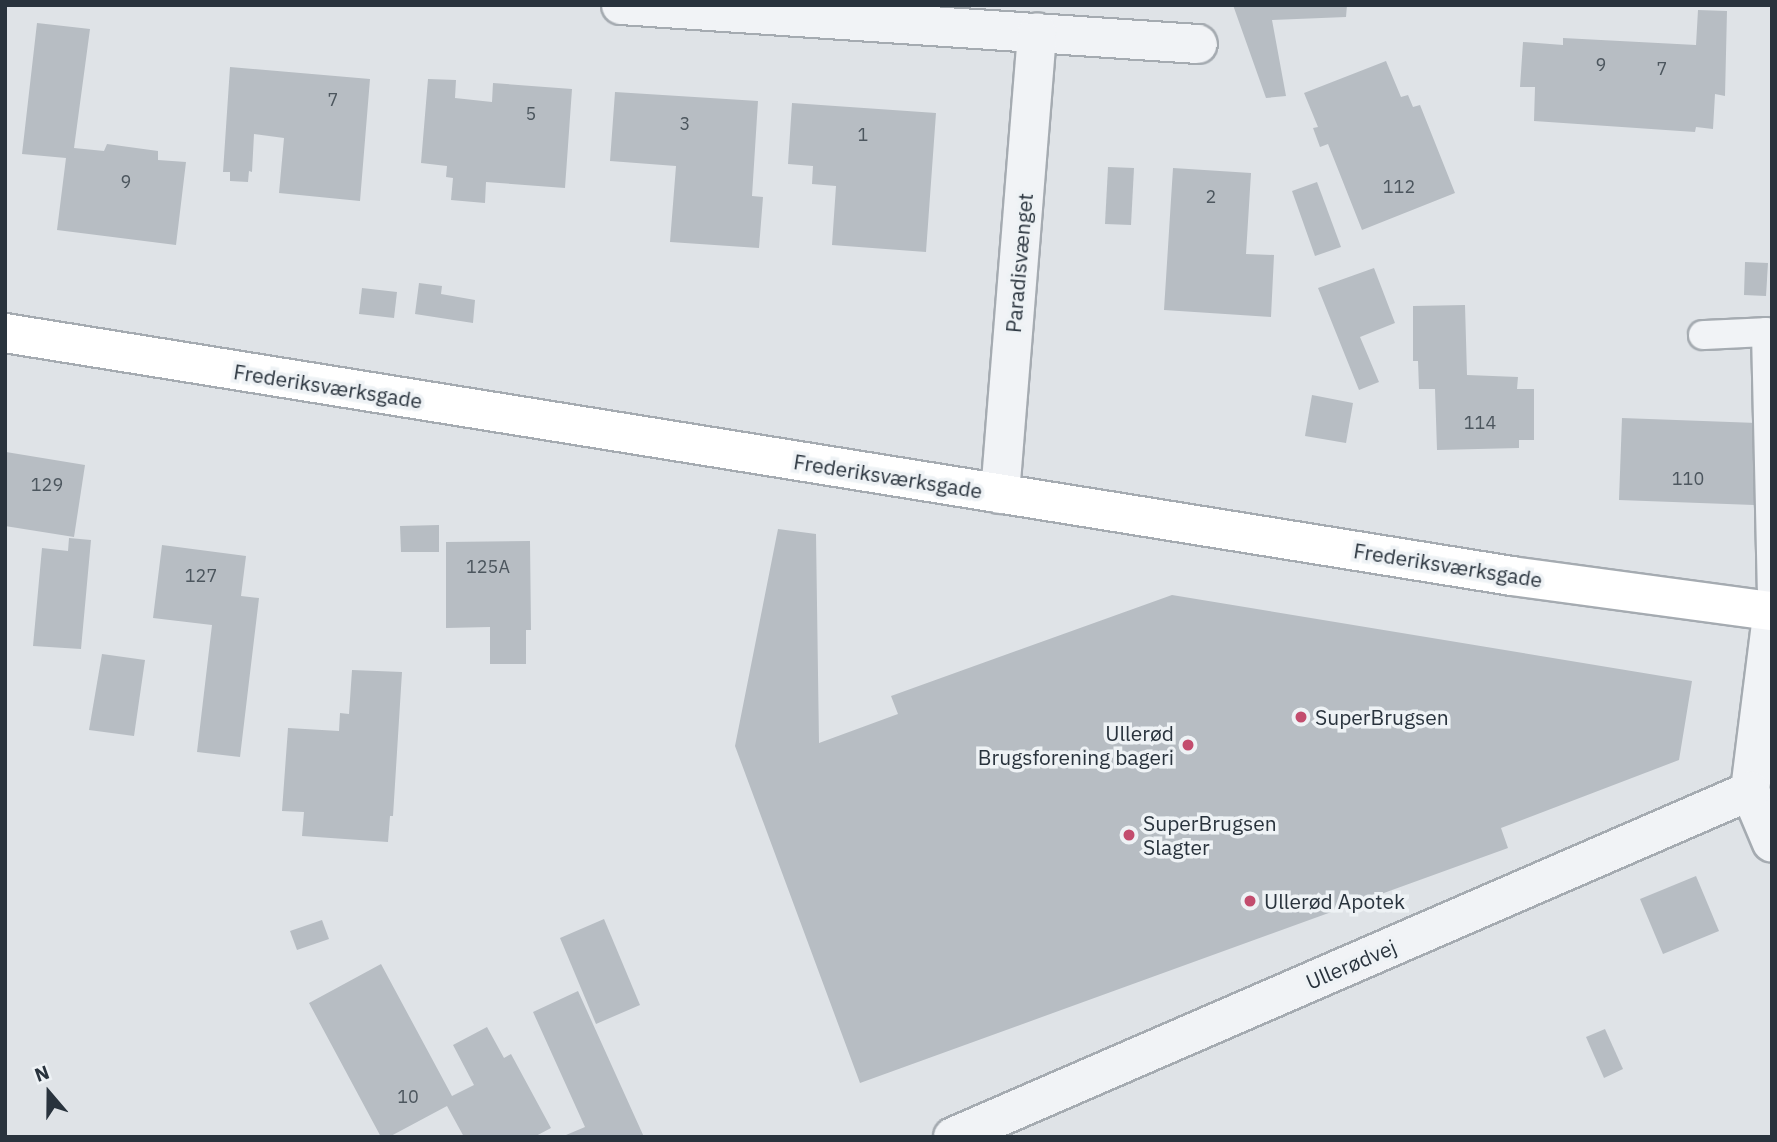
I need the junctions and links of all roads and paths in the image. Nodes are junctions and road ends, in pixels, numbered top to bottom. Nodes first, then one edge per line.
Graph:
1 (621, 5) edge
2 (1037, 33) junction
3 (1198, 44) dead end
4 (5, 333) edge
5 (1703, 335) dead end
6 (1000, 494) junction
7 (1772, 588) edge
8 (1772, 611) edge
9 (1772, 616) edge
10 (1750, 791) junction
11 (1772, 844) edge
12 (953, 1137) edge

1 - 2 street
2 - 3 street
2 - 6 street, Paradisvænget
4 - 6 street, Frederiksværksgade
5 - 7 lane
6 - 8 street, Frederiksværksgade
9 - 10 street
10 - 11 street
10 - 12 street, Ullerødvej

